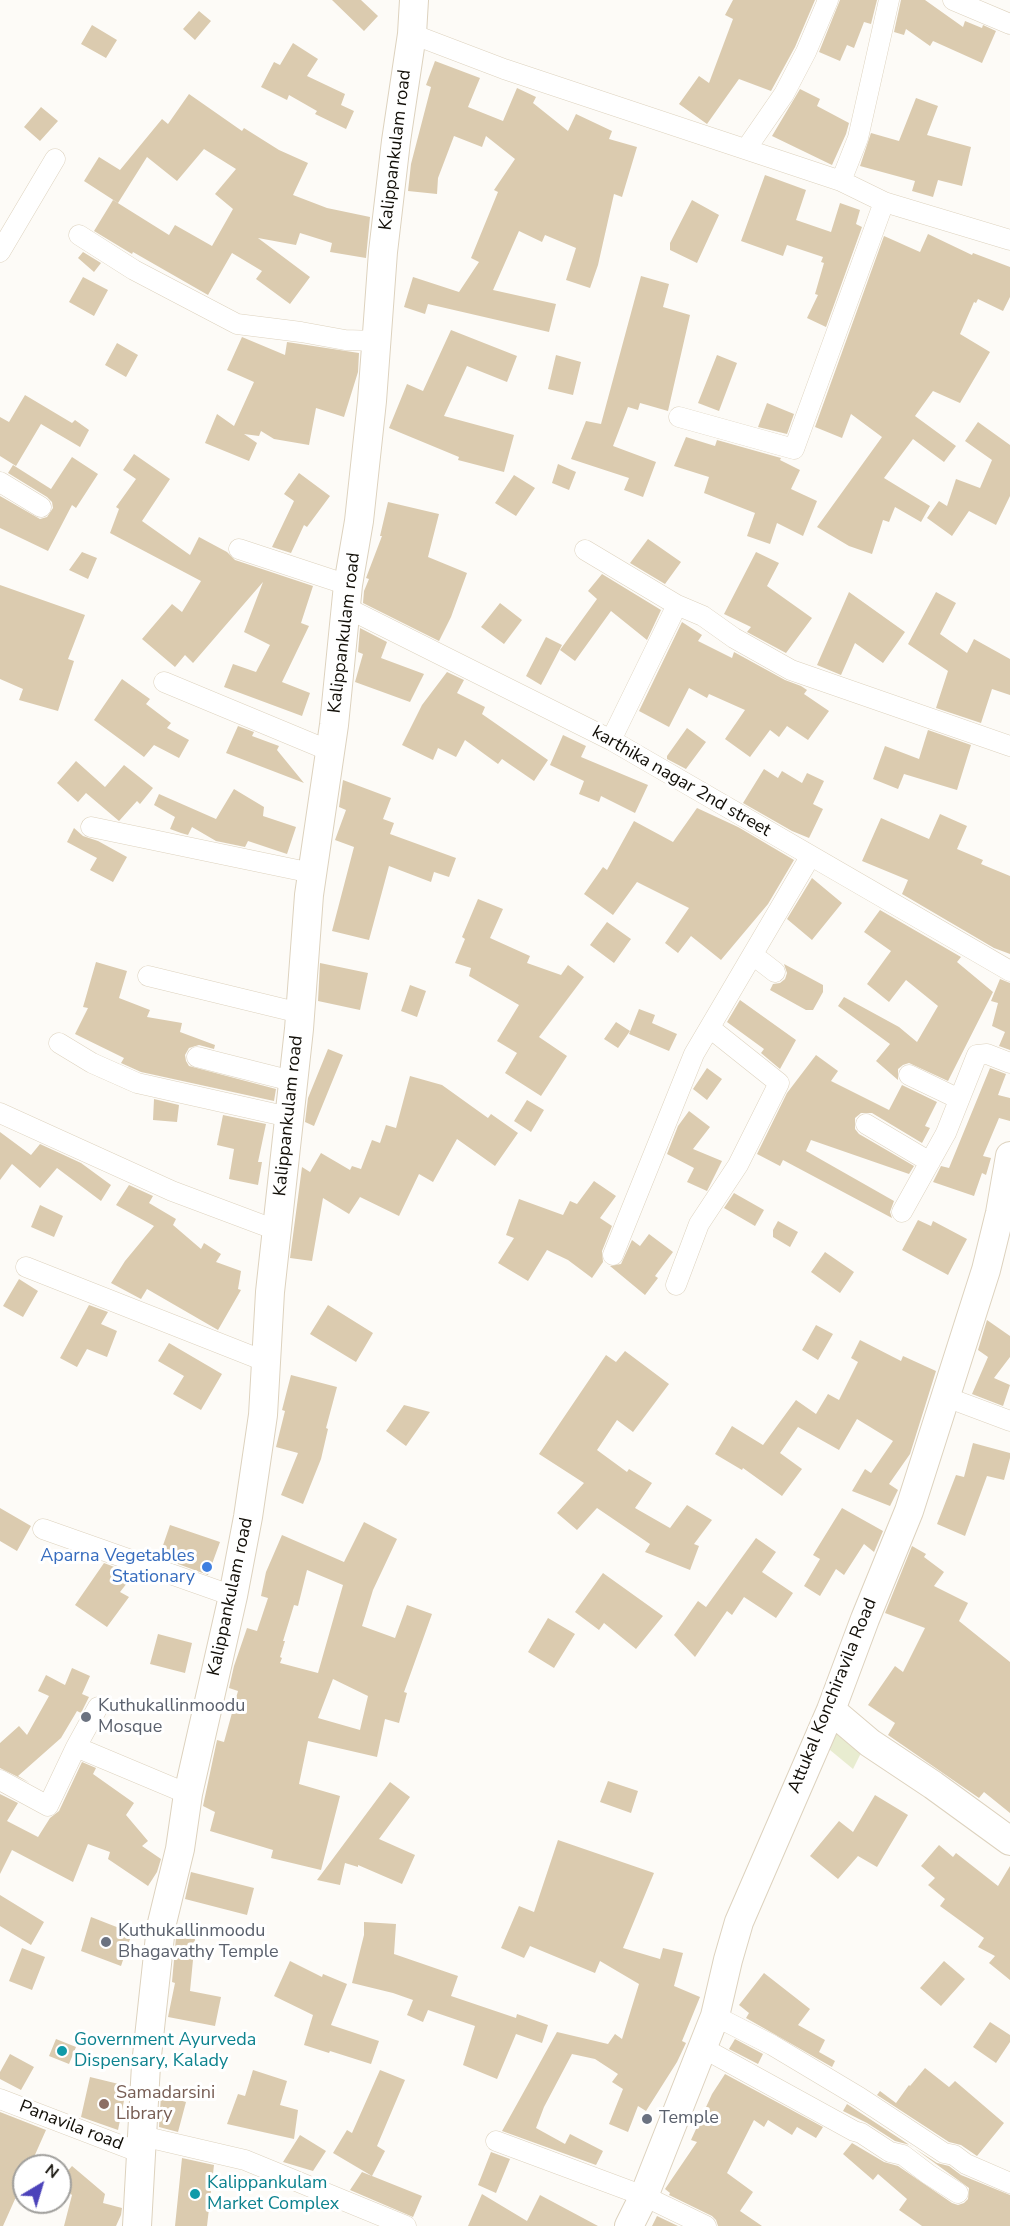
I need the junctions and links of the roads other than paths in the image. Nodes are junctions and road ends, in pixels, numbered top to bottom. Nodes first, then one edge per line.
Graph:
1 (414, 0) edge
2 (828, 0) edge
3 (890, 0) edge
4 (953, 0) edge
5 (1010, 24) edge
6 (412, 34) junction
7 (746, 149) junction
8 (55, 159) dead end
9 (841, 181) junction
10 (884, 202) junction
11 (79, 235) dead end
12 (1010, 240) edge
13 (0, 252) edge
14 (376, 341) junction
15 (679, 417) dead end
16 (0, 482) edge
17 (41, 507) dead end
18 (239, 549) dead end
19 (585, 550) dead end
20 (346, 596) junction
21 (677, 605) junction
22 (164, 682) dead end
23 (611, 740) junction
24 (1010, 746) edge
25 (330, 751) junction
26 (92, 827) dead end
27 (810, 857) junction
28 (312, 873) junction
29 (753, 955) junction
30 (1010, 971) edge
31 (775, 972) dead end
32 (148, 976) dead end
33 (300, 1013) junction
34 (710, 1028) junction
35 (59, 1043) dead end
36 (197, 1057) dead end
37 (1010, 1063) edge
38 (909, 1075) dead end
39 (292, 1081) junction
40 (959, 1099) junction
41 (0, 1113) edge
42 (289, 1117) junction
43 (866, 1124) dead end
44 (1010, 1156) edge
45 (930, 1162) junction
46 (902, 1212) dead end
47 (1005, 1216) edge
48 (276, 1230) junction
49 (613, 1255) dead end
50 (26, 1267) dead end
51 (676, 1285) dead end
52 (267, 1362) junction
53 (946, 1397) junction
54 (1010, 1420) edge
55 (43, 1529) dead end
56 (233, 1596) junction
57 (98, 1707) dead end
58 (831, 1710) junction
59 (76, 1747) junction
60 (0, 1780) edge
61 (188, 1794) junction
62 (1010, 1841) edge
63 (716, 2016) junction
64 (703, 2048) junction
65 (0, 2099) edge
66 (496, 2141) dead end
67 (141, 2145) junction
68 (1010, 2183) edge
69 (958, 2193) dead end
70 (644, 2196) junction
71 (142, 2224) edge
72 (406, 2226) edge
73 (629, 2226) edge
74 (706, 2226) edge

1 - 6 street, Kalippankulam road
2 - 7 street
3 - 9 street
4 - 5 street
6 - 7 street
6 - 14 street, Kalippankulam road
7 - 9 street
8 - 13 street
9 - 10 street
10 - 12 street
10 - 15 street
11 - 14 street
14 - 20 street, Kalippankulam road
16 - 17 street
18 - 20 street, karthika nagar 2nd street
19 - 21 street
20 - 23 street, karthika nagar 2nd street
20 - 25 street, Kalippankulam road
21 - 23 street
21 - 24 street
22 - 25 street
23 - 27 street, karthika nagar 2nd street
25 - 28 street, Kalippankulam road
26 - 28 street
27 - 29 street
27 - 30 street, karthika nagar 2nd street
28 - 33 street, Kalippankulam road
29 - 31 street
29 - 34 street
32 - 33 street
33 - 39 street, Kalippankulam road
34 - 49 street
34 - 51 street
35 - 42 street
36 - 39 street
37 - 40 street
38 - 40 street
39 - 42 street, Kalippankulam road
40 - 45 street
41 - 48 street
42 - 48 street, Kalippankulam road
43 - 45 street
44 - 47 street, Attukal Konchiravila Road
45 - 46 street
47 - 53 street, Attukal Konchiravila Road
48 - 52 street, Kalippankulam road
50 - 52 street
52 - 56 street, Kalippankulam road
53 - 54 street
53 - 58 street, Attukal Konchiravila Road
55 - 56 street
56 - 61 street, Kalippankulam road
57 - 59 street
58 - 62 street
58 - 63 street, Attukal Konchiravila Road
59 - 60 street
59 - 61 street
61 - 67 street, Kalippankulam road
63 - 64 street, Attukal Konchiravila Road
63 - 68 street
64 - 69 street
64 - 70 street, Attukal Konchiravila Road
65 - 67 street, Panavila road
66 - 70 street
67 - 71 street, Kalippankulam road
67 - 72 street, Panavila road
70 - 73 street, Attukal Konchiravila Road
70 - 74 street

